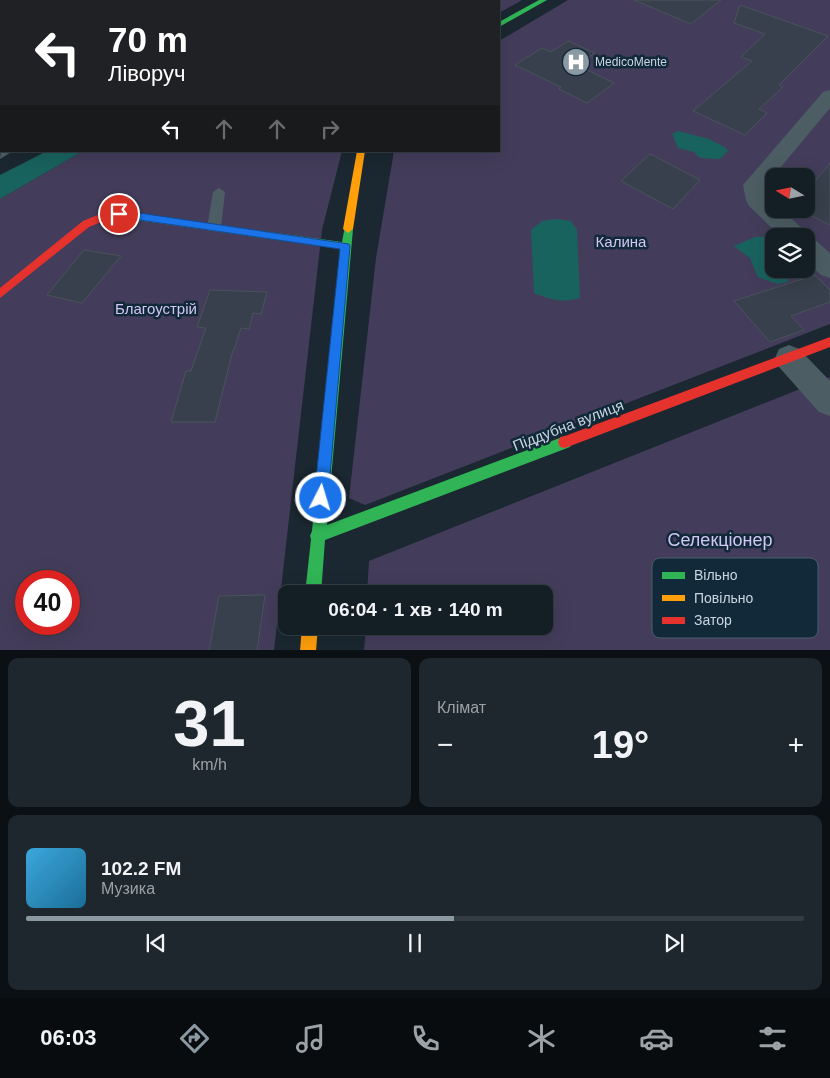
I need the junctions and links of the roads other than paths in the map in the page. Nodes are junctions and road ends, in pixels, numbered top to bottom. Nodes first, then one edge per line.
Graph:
1 (544, 0) edge
2 (500, 24) edge
3 (830, 96) edge
4 (361, 152) edge
5 (219, 192) dead end
6 (214, 228) junction
7 (787, 228) edge
8 (345, 246) junction
9 (815, 255) edge
10 (830, 268) edge
11 (0, 294) edge
12 (830, 342) edge
13 (789, 358) junction
14 (830, 402) edge
15 (317, 536) junction
16 (314, 585) edge
17 (309, 635) edge
18 (308, 650) edge

1 - 2 street
3 - 7 street
4 - 8 street
5 - 6 lane
6 - 8 street
6 - 11 street
8 - 15 street
9 - 10 street
12 - 13 street, Піддубна вулиця
13 - 14 street
13 - 15 street, Піддубна вулиця
15 - 16 street
17 - 18 street

